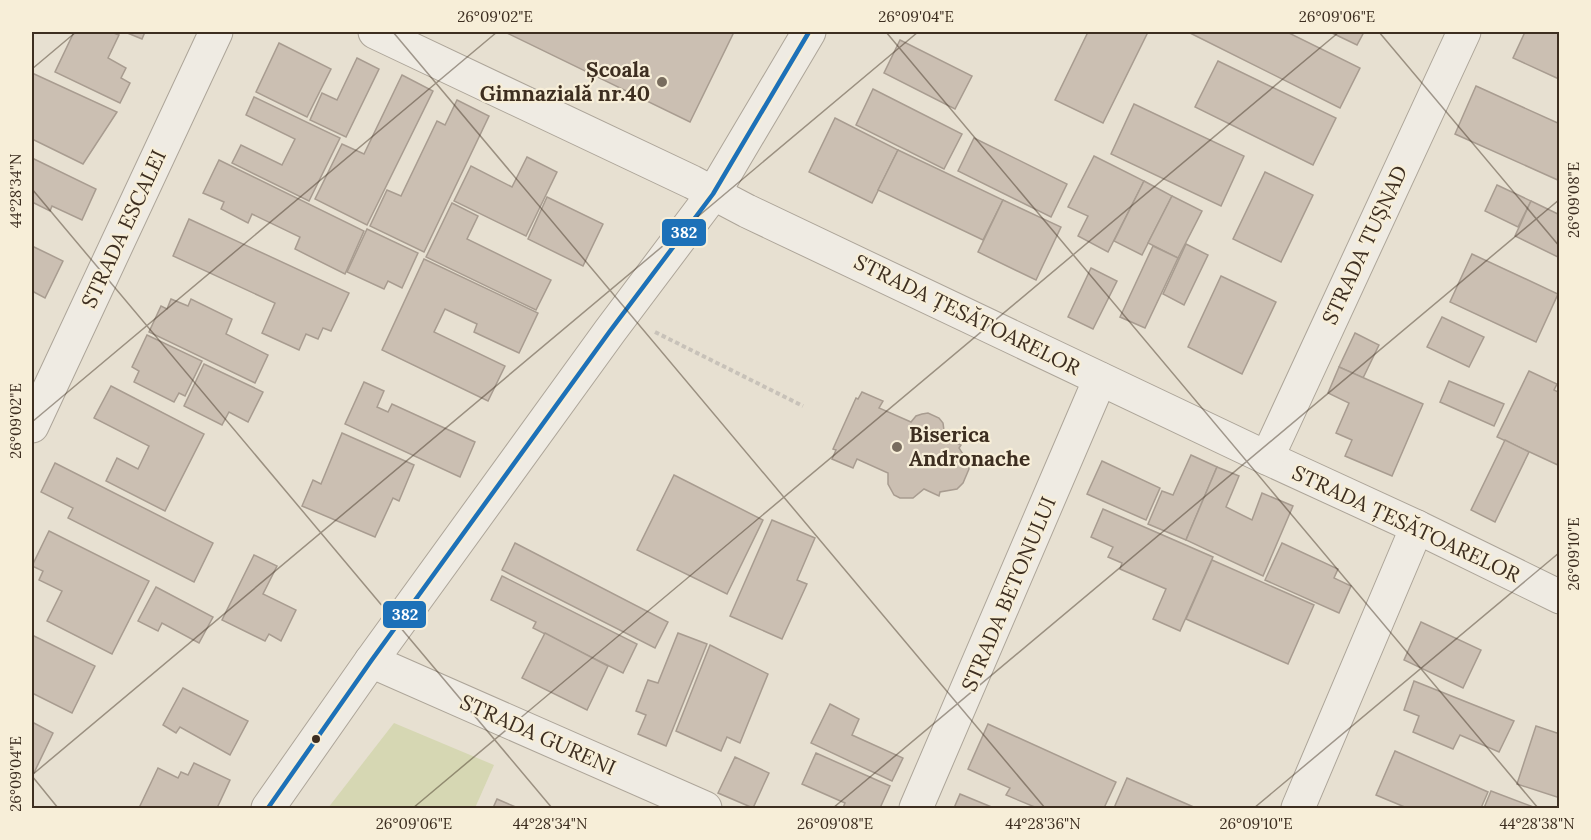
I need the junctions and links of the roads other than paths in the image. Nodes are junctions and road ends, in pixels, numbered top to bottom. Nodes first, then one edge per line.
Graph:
1 (216, 32) edge
2 (375, 32) edge
3 (808, 32) edge
4 (1464, 32) edge
5 (713, 194) junction
6 (1100, 379) junction
7 (32, 426) edge
8 (1267, 458) junction
9 (1417, 528) junction
10 (1560, 597) edge
11 (371, 661) junction
12 (268, 808) edge
13 (705, 808) edge
14 (916, 808) edge
15 (1299, 808) edge

1 - 7 street, STRADA ESCALEI
2 - 5 street, STRADA ȚESĂTOARELOR
3 - 5 street
4 - 8 street, STRADA TUȘNAD
5 - 6 street, STRADA ȚESĂTOARELOR
5 - 11 street
6 - 8 street, STRADA ȚESĂTOARELOR
6 - 14 street, STRADA BETONULUI
8 - 9 street, STRADA ȚESĂTOARELOR
9 - 10 street, STRADA ȚESĂTOARELOR
9 - 15 street
11 - 12 street
11 - 13 street, STRADA GURENI

